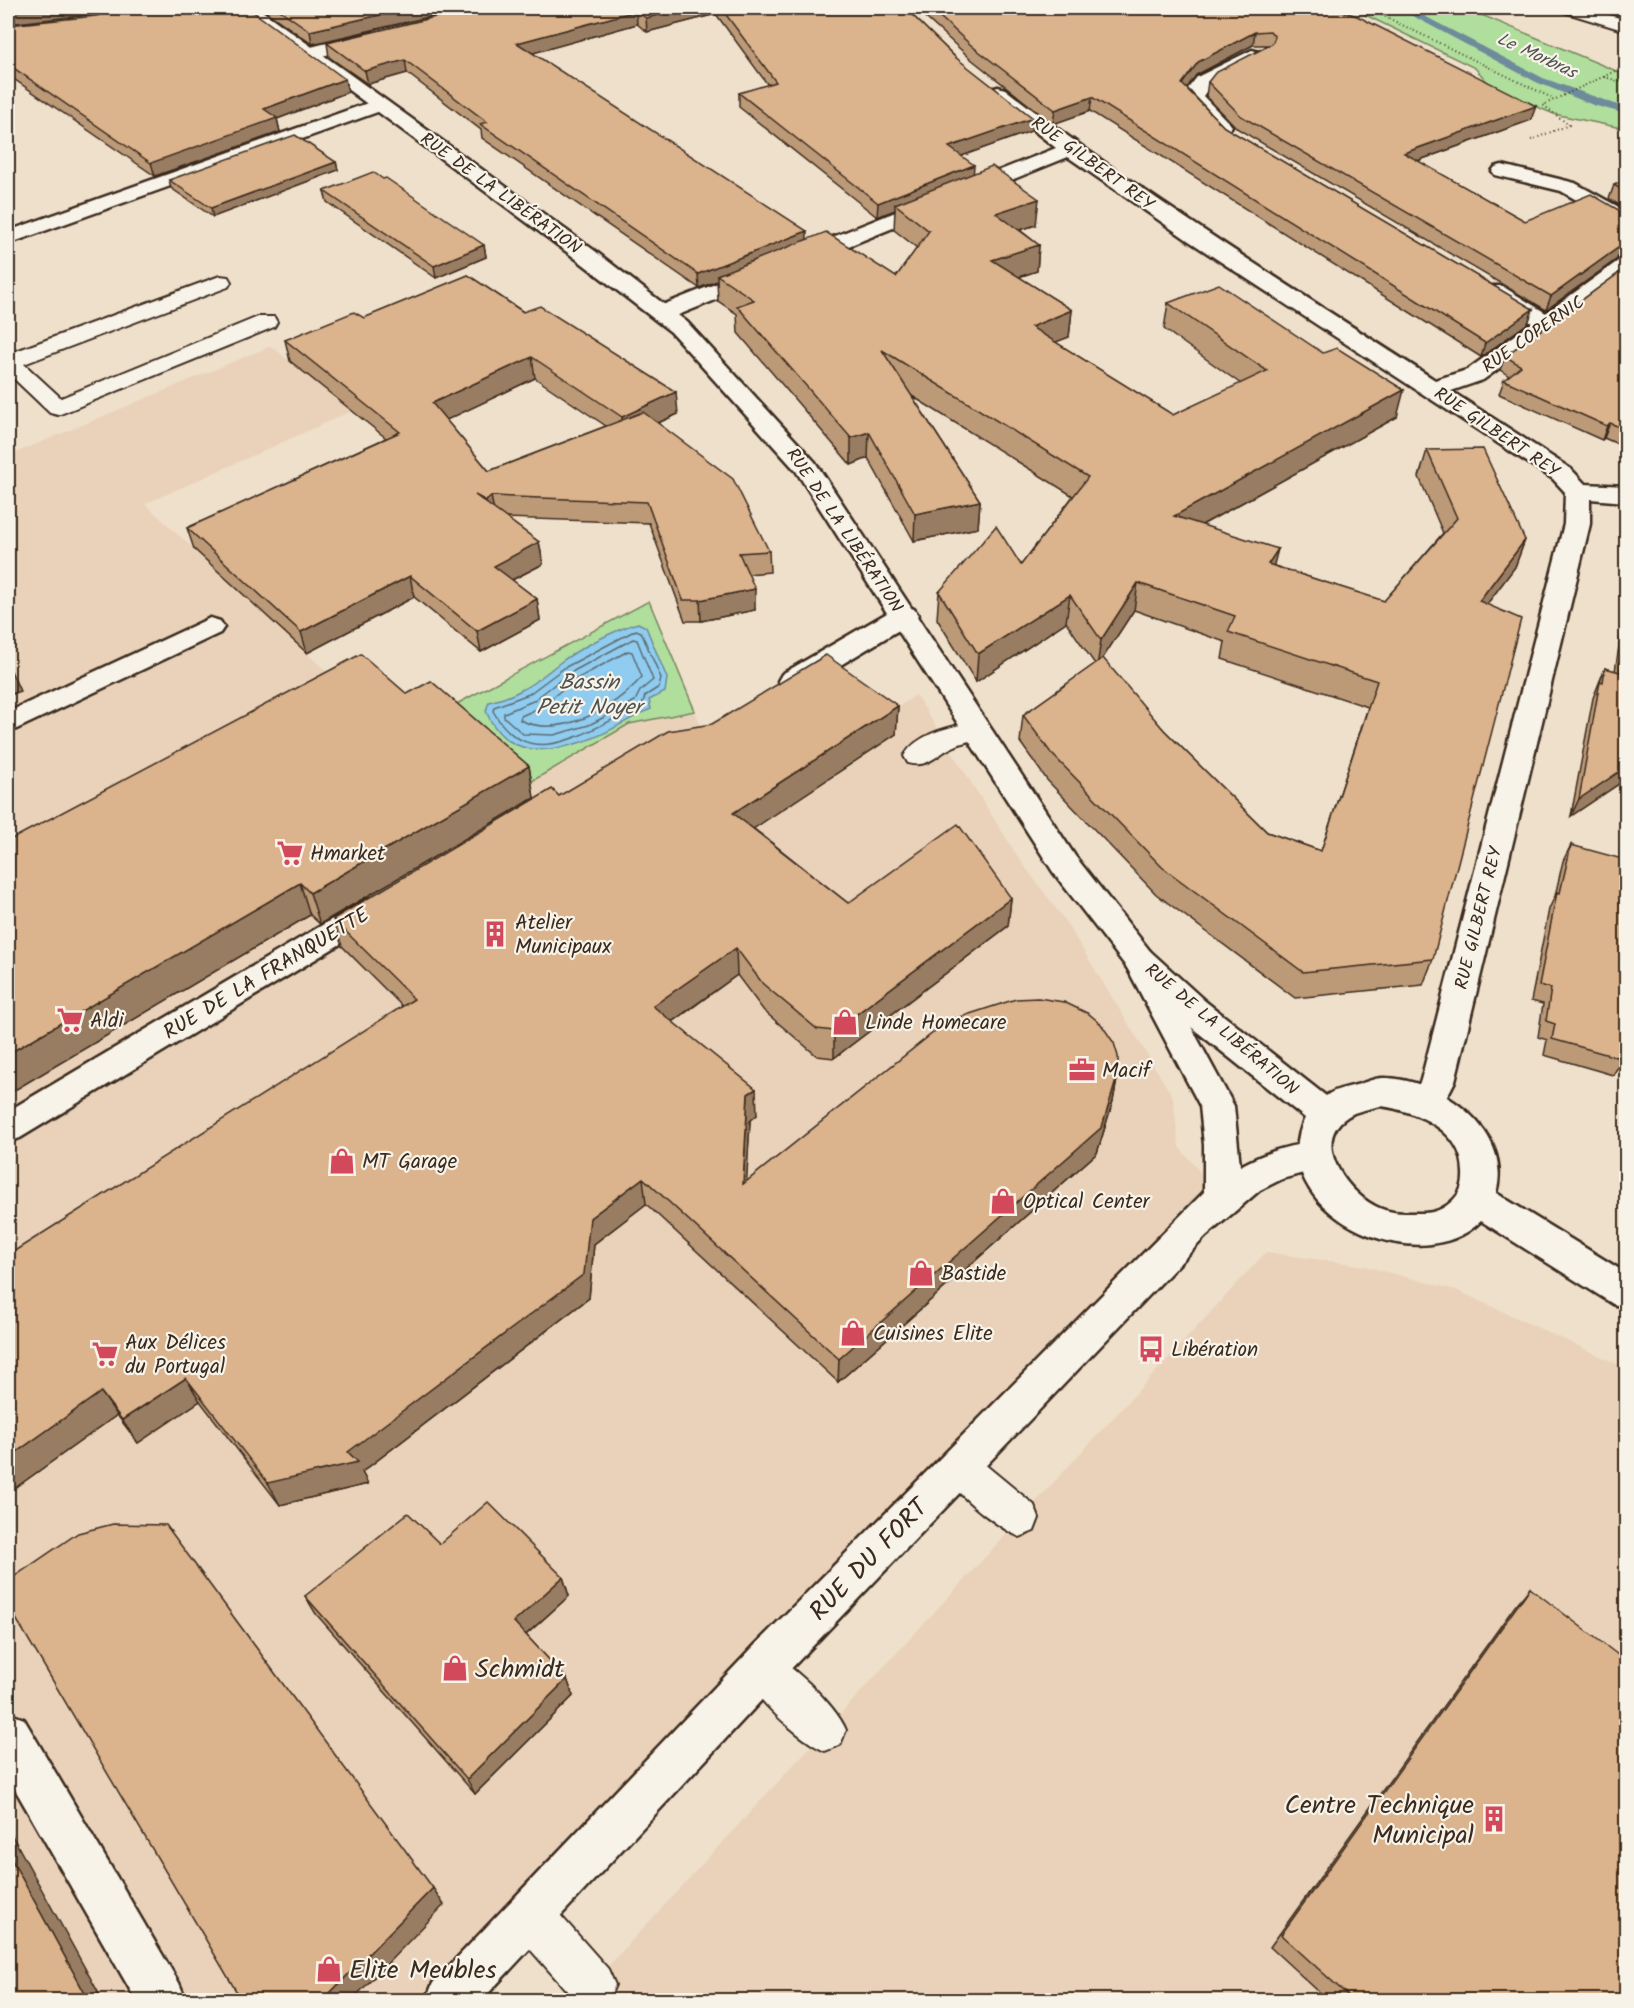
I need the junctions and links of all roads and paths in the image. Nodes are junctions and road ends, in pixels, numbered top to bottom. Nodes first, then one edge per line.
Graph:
1 (247, 8) edge
2 (1368, 8) edge
3 (1570, 8) edge
4 (1626, 26) edge
5 (391, 33) edge
6 (1261, 51) edge
7 (310, 53) junction
8 (1626, 66) edge
9 (1604, 77) junction
10 (981, 79) edge
11 (1626, 83) edge
12 (1554, 100) junction
13 (379, 105) junction
14 (1240, 141) edge
15 (1070, 149) junction
16 (1502, 171) joint
17 (1626, 219) edge
18 (8, 238) edge
19 (1626, 266) edge
20 (1477, 281) edge
21 (219, 282) dead end
22 (663, 312) junction
23 (266, 322) dead end
24 (1549, 324) junction
25 (8, 361) edge
26 (1434, 389) junction
27 (1578, 490) junction
28 (1626, 494) edge
29 (904, 615) junction
30 (210, 627) dead end
31 (764, 698) edge
32 (8, 723) edge
33 (977, 730) junction
34 (918, 756) dead end
35 (403, 892) edge
36 (1139, 960) junction
37 (1427, 1102) junction
38 (1325, 1115) junction
39 (8, 1128) edge
40 (1313, 1157) junction
41 (1222, 1198) junction
42 (1477, 1200) junction
43 (1626, 1292) edge
44 (958, 1466) junction
45 (1020, 1518) dead end
46 (761, 1669) junction
47 (825, 1730) dead end
48 (8, 1735) edge
49 (530, 1915) junction
50 (592, 1985) dead end
51 (162, 2001) edge
52 (450, 2001) edge

1 - 7 street, RUE DE LA LIBÉRATION
2 - 12 path
3 - 4 lane
5 - 7 street
6 - 14 street
7 - 13 street, RUE DE LA LIBÉRATION
8 - 9 path
9 - 11 path
9 - 12 path
10 - 15 street, RUE GILBERT REY
12 - 16 path
13 - 18 street
13 - 22 street, RUE DE LA LIBÉRATION
15 - 22 street
15 - 26 street, RUE GILBERT REY
16 - 17 street
19 - 24 street, RUE COPERNIC
20 - 24 street
21 - 25 lane
22 - 29 street, RUE DE LA LIBÉRATION
23 - 25 lane
24 - 26 street, RUE COPERNIC
26 - 27 street, RUE GILBERT REY
27 - 28 street
27 - 37 street, RUE GILBERT REY
29 - 31 street
29 - 33 street, RUE DE LA LIBÉRATION
30 - 32 street
33 - 34 lane
33 - 36 street, RUE DE LA LIBÉRATION
35 - 39 street, RUE DE LA FRANQUETTE
36 - 38 street, RUE DE LA LIBÉRATION
36 - 41 street
37 - 38 street
37 - 42 street
38 - 40 street
40 - 41 street, RUE DU FORT
40 - 42 street
41 - 44 street, RUE DU FORT
42 - 43 street
44 - 45 lane
44 - 46 street, RUE DU FORT
46 - 47 lane
46 - 49 street, RUE DU FORT
48 - 51 street
49 - 50 lane
49 - 52 street, RUE DU FORT

